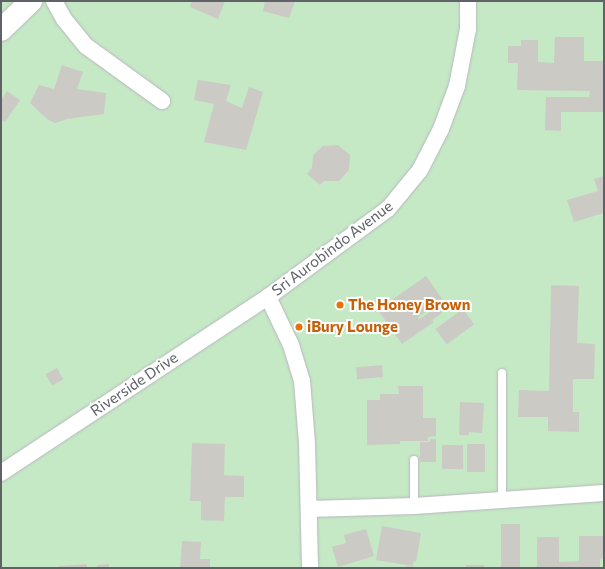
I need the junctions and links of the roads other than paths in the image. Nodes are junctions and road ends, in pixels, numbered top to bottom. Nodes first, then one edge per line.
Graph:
1 (31, 1) edge
2 (54, 1) edge
3 (468, 1) edge
4 (1, 30) edge
5 (162, 101) dead end
6 (268, 297) junction
7 (502, 373) dead end
8 (414, 460) dead end
9 (1, 473) edge
10 (604, 493) edge
11 (502, 500) junction
12 (414, 506) junction
13 (309, 509) junction
14 (310, 568) edge

1 - 4 street
2 - 5 street
3 - 6 street, Sri Aurobindo Avenue
6 - 9 street, Riverside Drive
6 - 13 street
7 - 11 lane
8 - 12 lane
10 - 11 street
11 - 12 street
12 - 13 street
13 - 14 street

